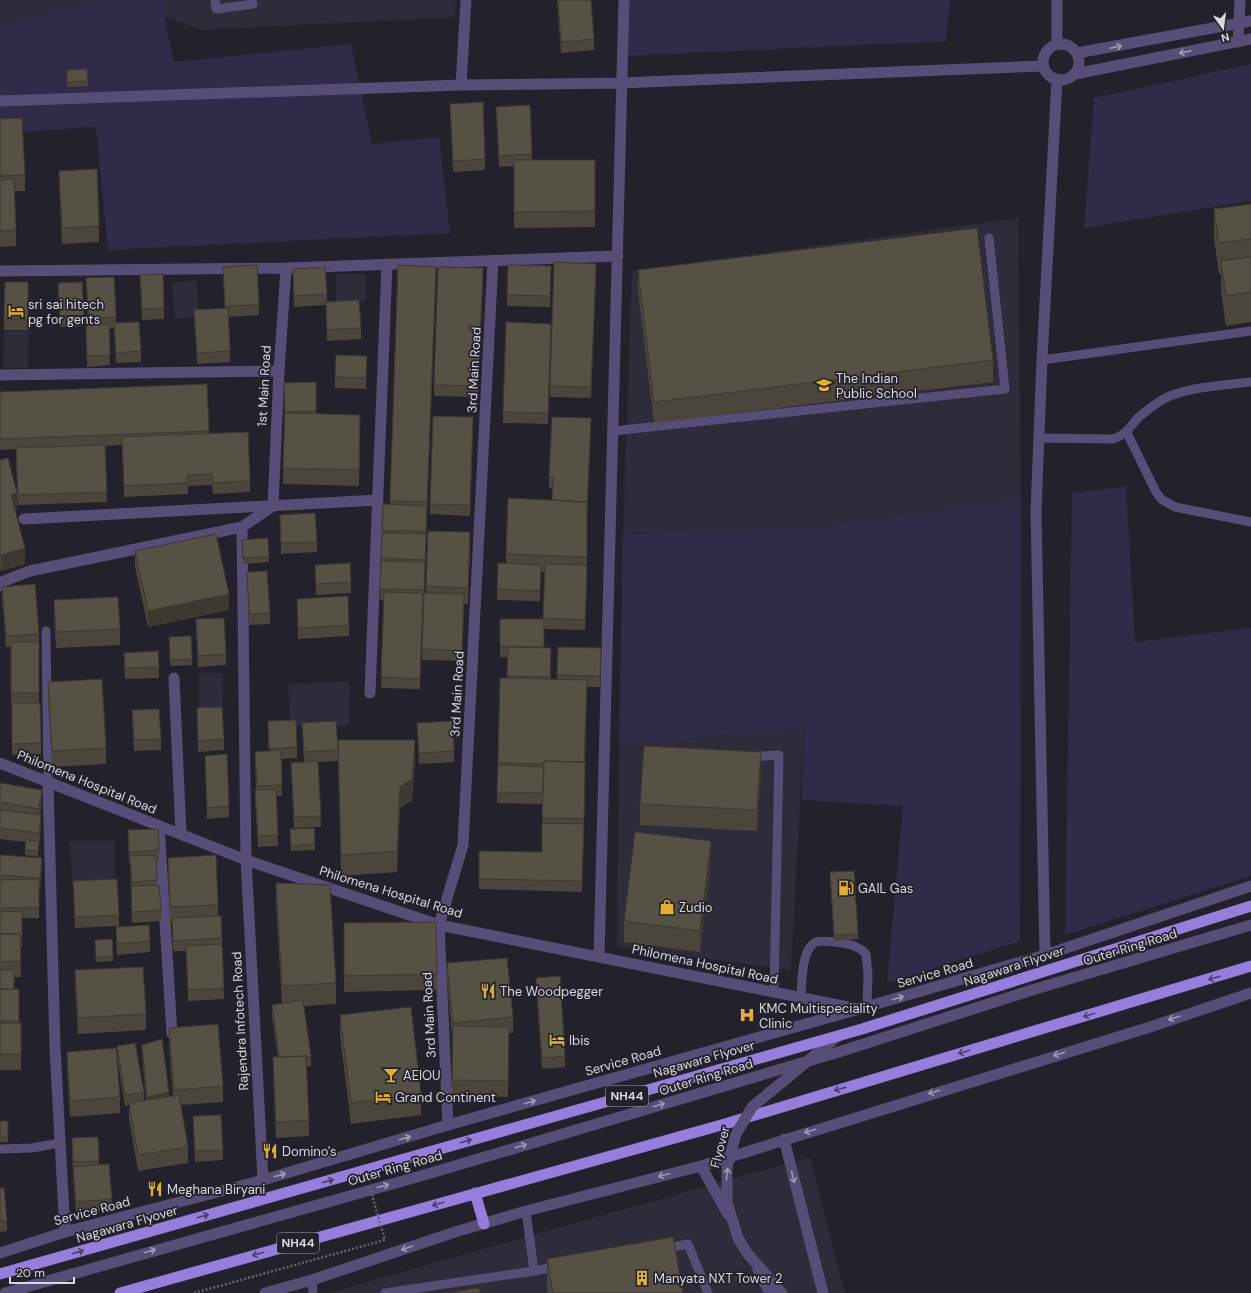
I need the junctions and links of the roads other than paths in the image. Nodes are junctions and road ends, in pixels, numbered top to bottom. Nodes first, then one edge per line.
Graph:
1 (215, 0) edge
2 (252, 0) edge
3 (466, 0) edge
4 (624, 0) edge
5 (1058, 0) edge
6 (1240, 0) edge
7 (1251, 21) edge
8 (1239, 23) junction
9 (1251, 39) edge
10 (1238, 42) junction
11 (1057, 44) junction
12 (1077, 53) junction
13 (1043, 66) junction
14 (1075, 74) junction
15 (1057, 80) junction
16 (620, 83) junction
17 (461, 85) junction
18 (0, 101) edge
19 (989, 238) dead end
20 (618, 256) junction
21 (493, 260) junction
22 (387, 264) junction
23 (286, 268) junction
24 (0, 271) edge
25 (1251, 331) edge
26 (1042, 360) junction
27 (279, 371) junction
28 (0, 375) edge
29 (1251, 382) edge
30 (613, 431) junction
31 (1127, 433) junction
32 (1039, 438) junction
33 (378, 500) junction
34 (273, 506) junction
35 (24, 519) dead end
36 (1251, 522) edge
37 (242, 527) junction
38 (0, 586) edge
39 (46, 631) dead end
40 (174, 678) dead end
41 (370, 693) dead end
42 (741, 758) edge
43 (0, 763) edge
44 (48, 782) junction
45 (159, 826) junction
46 (181, 834) junction
47 (246, 860) junction
48 (1251, 886) edge
49 (1251, 906) edge
50 (439, 925) junction
51 (1251, 925) edge
52 (1045, 955) junction
53 (599, 956) junction
54 (1251, 966) edge
55 (774, 992) junction
56 (1251, 993) edge
57 (800, 998) junction
58 (863, 1008) junction
59 (172, 1034) edge
60 (839, 1035) junction
61 (448, 1126) junction
62 (784, 1139) junction
63 (59, 1143) junction
64 (0, 1149) edge
65 (701, 1166) junction
66 (263, 1180) junction
67 (475, 1193) junction
68 (526, 1211) junction
69 (484, 1224) junction
70 (64, 1232) junction
71 (657, 1250) edge
72 (0, 1252) edge
73 (565, 1265) edge
74 (534, 1271) junction
75 (0, 1274) edge
76 (312, 1280) junction
77 (4, 1293) edge
78 (120, 1293) edge
79 (265, 1293) edge
80 (313, 1293) edge
81 (385, 1293) edge
82 (708, 1293) edge
83 (770, 1293) edge
84 (782, 1293) edge
85 (823, 1293) edge

1 - 2 lane
3 - 17 street
4 - 16 street
5 - 11 street
6 - 8 street
7 - 8 street
8 - 10 street
12 -> 8 street
9 - 10 street
10 -> 14 street
11 - 12 street
11 - 13 street
12 - 14 street
13 - 15 street
13 - 16 street
14 - 15 street
15 - 26 street
16 - 17 street
16 - 20 street
17 - 18 street
19 - 30 lane
20 - 21 street
20 - 30 street
21 - 22 street
21 - 50 street, 3rd Main Road
22 - 23 street
22 - 33 street
23 - 24 street
23 - 27 street, 1st Main Road
25 - 26 lane
26 - 32 street
27 - 28 street
27 - 34 street, 1st Main Road
29 - 31 lane
30 - 53 street
31 - 32 lane
31 - 36 lane
32 - 52 street
33 - 34 street
33 - 41 street
34 - 35 street
34 - 37 street
37 - 38 street
37 - 47 street, Rajendra Infotech Road
39 - 44 lane
40 - 46 street
42 - 55 lane
43 - 44 street, Philomena Hospital Road
44 - 45 street, Philomena Hospital Road
44 - 63 street
45 - 46 street, Philomena Hospital Road
45 - 59 street
46 - 47 street, Philomena Hospital Road
47 - 50 street, Philomena Hospital Road
47 - 66 street, Rajendra Infotech Road
48 - 52 street, Service Road
49 - 60 highway, Nagawara Flyover / NH44, bridge
50 - 53 street, Philomena Hospital Road
50 - 61 street, 3rd Main Road
77 -> 51 street, Outer Ring Road / NH44
58 -> 52 street, Service Road
53 - 55 street, Philomena Hospital Road
54 -> 67 highway, NH44
55 - 57 street, Philomena Hospital Road
56 -> 62 street
57 - 58 street, Philomena Hospital Road
57 - 58 lane
61 -> 58 street, Service Road
75 -> 60 highway, Nagawara Flyover / NH44, bridge
84 -> 60 street, Flyover, bridge
66 -> 61 street, Service Road
62 - 65 street
62 -> 85 street
63 - 64 lane
63 - 70 street
65 -> 68 street
65 - 83 street
66 - 70 street, Service Road
67 - 69 highway
67 -> 78 highway, NH44
68 - 69 street
68 - 74 lane
69 -> 76 street
70 - 72 street, Service Road
71 - 82 lane
73 - 74 lane
74 - 81 lane
76 - 79 street
76 - 80 lane

